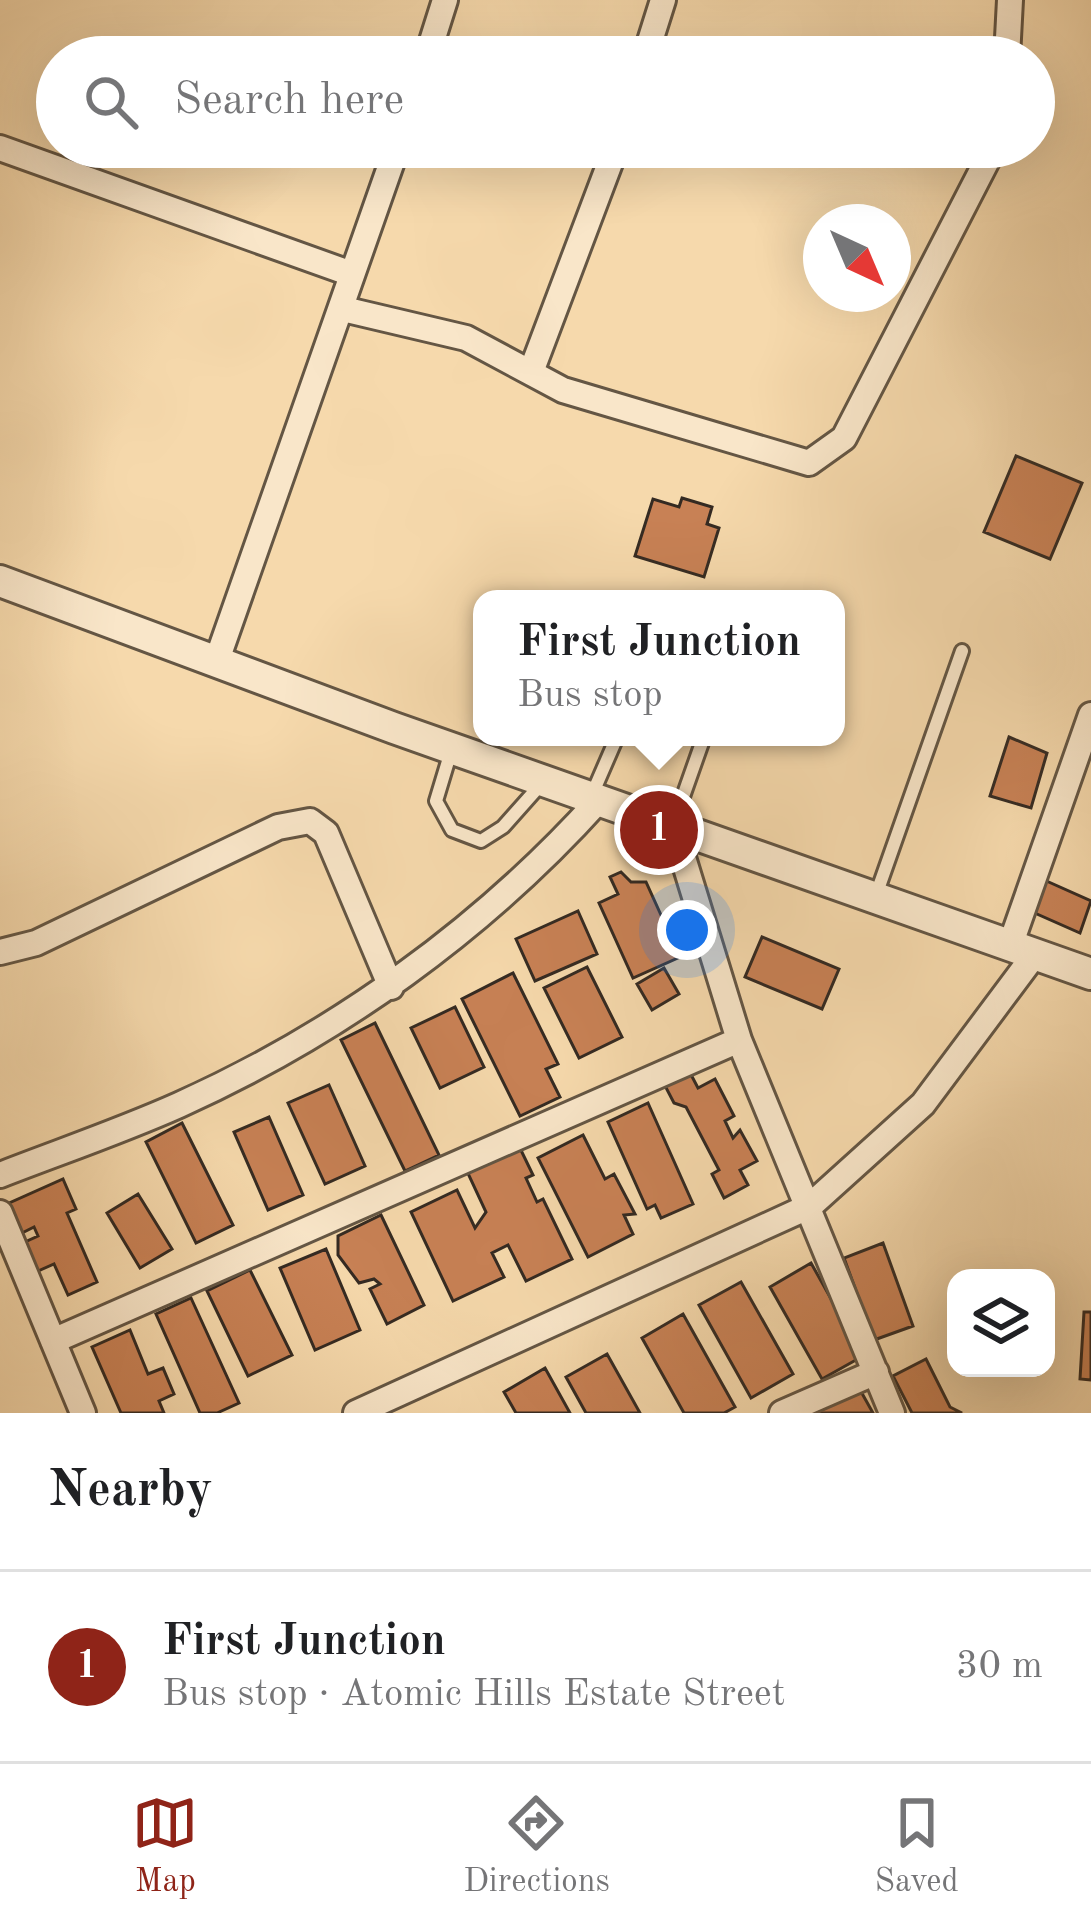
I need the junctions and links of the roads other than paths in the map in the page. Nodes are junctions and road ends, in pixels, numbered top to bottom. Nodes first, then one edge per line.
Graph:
1 (445, 0) edge
2 (663, 0) edge
3 (1010, 0) edge
4 (434, 36) edge
5 (652, 36) edge
6 (1007, 36) edge
7 (0, 148) edge
8 (36, 161) edge
9 (56, 168) edge
10 (389, 168) edge
11 (608, 168) edge
12 (983, 168) edge
13 (349, 273) junction
14 (343, 309) junction
15 (531, 372) junction
16 (0, 581) edge
17 (962, 651) dead end
18 (217, 660) junction
19 (1091, 715) edge
20 (614, 746) edge
21 (701, 746) edge
22 (452, 748) junction
23 (544, 781) junction
24 (595, 799) junction
25 (673, 825) junction
26 (875, 898) junction
27 (1022, 950) junction
28 (2, 954) edge
29 (1091, 974) edge
30 (391, 987) junction
31 (739, 1040) junction
32 (0, 1175) edge
33 (810, 1206) junction
34 (0, 1213) edge
35 (53, 1341) junction
36 (875, 1372) junction
37 (83, 1413) edge
38 (356, 1413) edge
39 (782, 1413) edge
40 (892, 1413) edge

1 - 4 street
2 - 5 street
3 - 6 street
7 - 8 street
9 - 13 street
10 - 13 street
11 - 15 street
12 - 15 street
13 - 14 street
14 - 15 street
14 - 18 street
16 - 18 street
17 - 26 lane
18 - 22 street
19 - 27 street
20 - 24 lane
21 - 25 lane
22 - 23 street
22 - 23 lane
23 - 24 street
24 - 25 street
24 - 30 street
25 - 26 street
25 - 31 street
26 - 27 street
27 - 29 street
27 - 33 street
28 - 30 street
30 - 32 street
31 - 33 street
31 - 35 street
33 - 36 street
33 - 38 street
34 - 35 street
35 - 37 street
36 - 39 street
36 - 40 street

